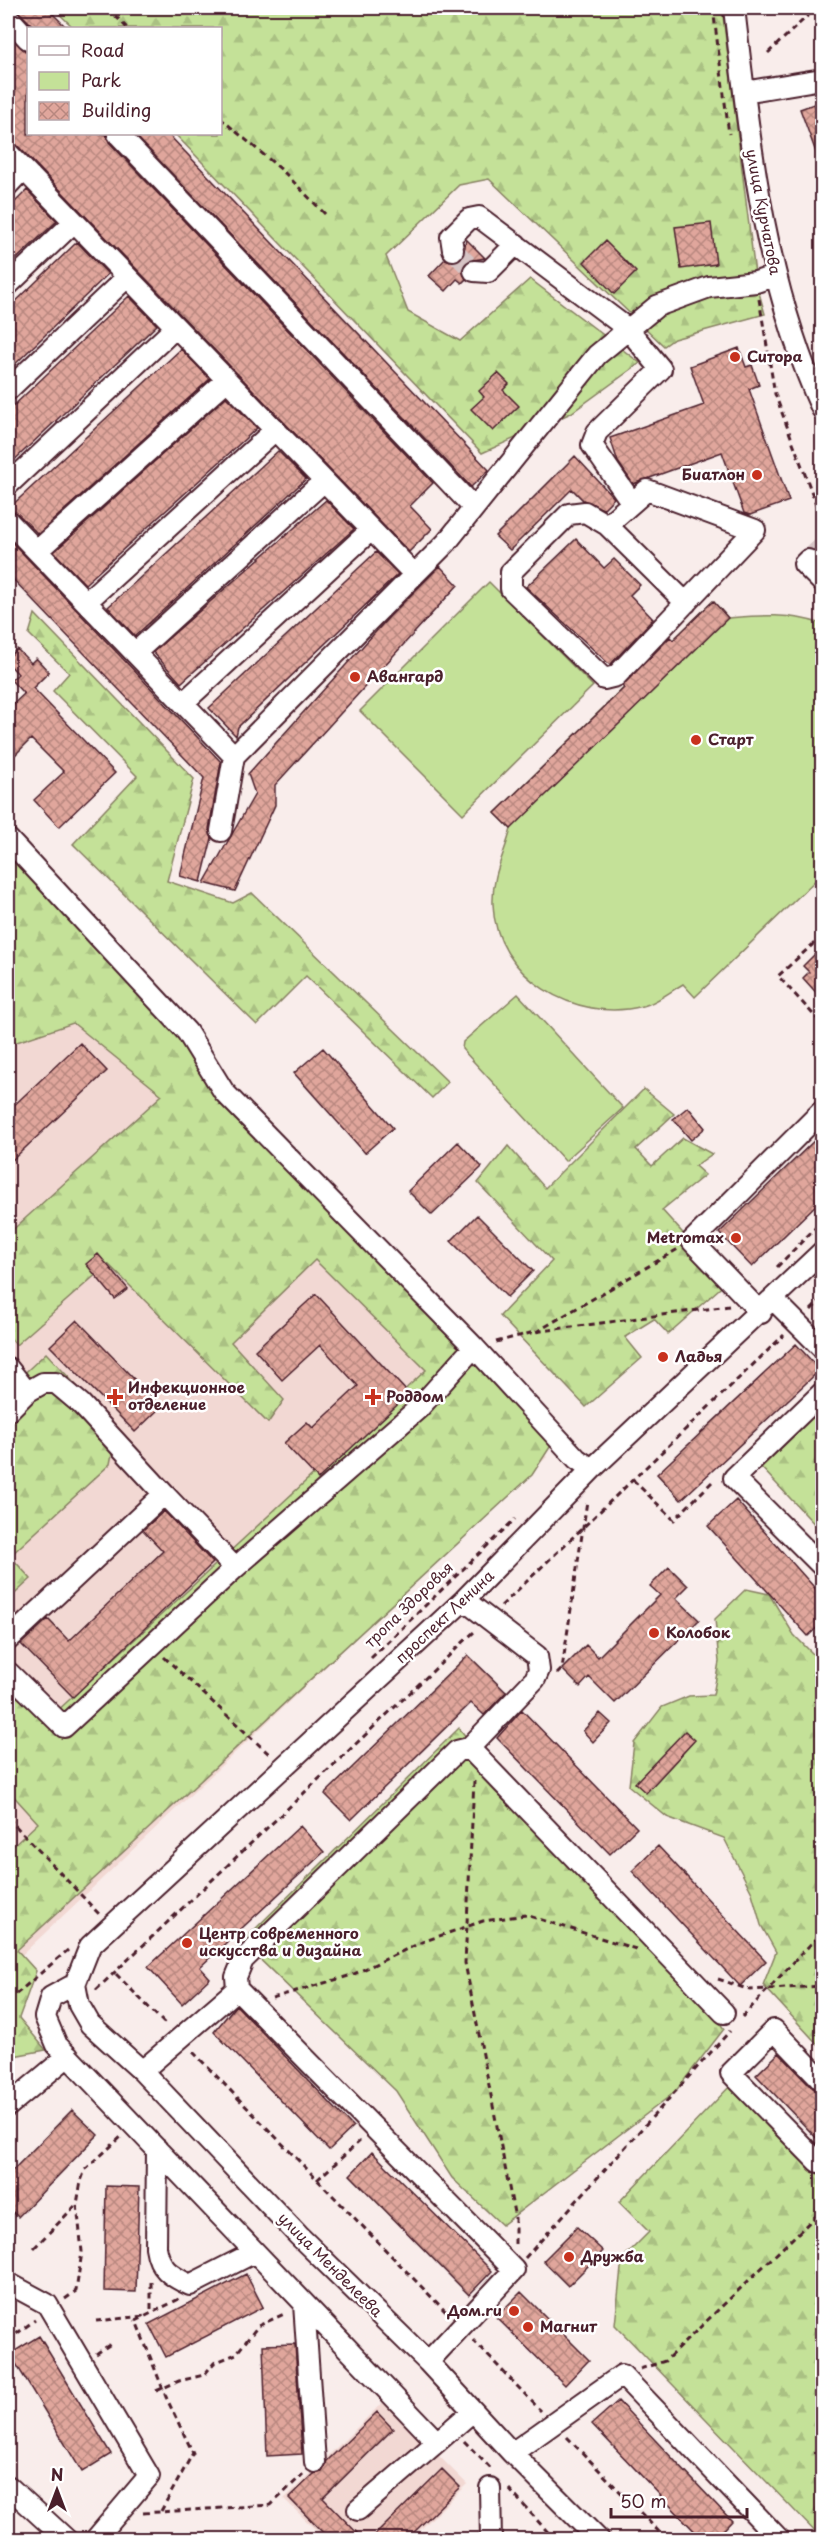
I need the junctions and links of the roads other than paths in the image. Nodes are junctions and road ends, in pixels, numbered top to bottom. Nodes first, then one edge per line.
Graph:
1 (734, 8) edge
2 (8, 17) edge
3 (27, 38) edge
4 (822, 79) edge
5 (744, 92) junction
6 (119, 135) edge
7 (8, 153) edge
8 (23, 169) junction
9 (8, 184) edge
10 (74, 222) junction
11 (516, 244) junction
12 (453, 250) dead end
13 (474, 271) dead end
14 (774, 276) junction
15 (127, 277) junction
16 (8, 285) edge
17 (176, 327) junction
18 (628, 329) junction
19 (227, 380) junction
20 (8, 390) edge
21 (822, 409) edge
22 (275, 430) junction
23 (324, 481) junction
24 (8, 485) edge
25 (632, 503) junction
26 (474, 508) junction
27 (8, 521) edge
28 (607, 525) junction
29 (371, 530) junction
30 (37, 551) junction
31 (808, 560) dead end
32 (414, 574) junction
33 (822, 582) edge
34 (86, 602) junction
35 (686, 603) junction
36 (135, 653) junction
37 (183, 703) junction
38 (234, 756) junction
39 (221, 831) dead end
40 (8, 839) edge
41 (822, 1111) edge
42 (822, 1252) edge
43 (767, 1306) junction
44 (474, 1347) junction
45 (822, 1348) edge
46 (8, 1368) edge
47 (27, 1392) junction
48 (822, 1393) edge
49 (8, 1411) edge
50 (592, 1469) junction
51 (164, 1494) junction
52 (822, 1566) edge
53 (235, 1568) junction
54 (464, 1600) junction
55 (8, 1640) edge
56 (8, 1672) edge
57 (472, 1751) junction
58 (75, 1984) junction
59 (237, 1989) junction
60 (724, 2013) dead end
61 (68, 2056) junction
62 (142, 2071) junction
63 (822, 2080) edge
64 (8, 2106) edge
65 (157, 2149) junction
66 (822, 2157) edge
67 (255, 2252) junction
68 (8, 2283) edge
69 (304, 2304) junction
70 (428, 2362) junction
71 (473, 2411) junction
72 (437, 2442) junction
73 (512, 2453) junction
74 (315, 2462) road end
75 (8, 2486) edge
76 (490, 2488) dead end
77 (358, 2510) dead end
78 (67, 2540) edge
79 (95, 2540) edge
80 (491, 2540) edge
81 (599, 2540) edge
82 (780, 2540) edge

1 - 5 street, улица Курчатова
2 - 3 street
4 - 5 street
5 - 14 street, улица Курчатова
6 - 26 street
7 - 8 street
8 - 9 street
8 - 10 street
10 - 15 street
10 - 16 street
11 - 12 street
11 - 13 street
11 - 18 street
14 - 18 street
14 - 21 street, улица Курчатова
15 - 17 street
15 - 20 street
17 - 19 street
17 - 24 street
18 - 25 street
18 - 26 street
19 - 22 street
19 - 30 street
22 - 23 street
22 - 34 street
23 - 29 street
23 - 36 street
25 - 28 street
25 - 35 street
26 - 32 street
27 - 30 street
28 - 35 street
28 - 35 street
29 - 32 street
29 - 37 street
30 - 34 street
31 - 33 street
32 - 38 street
34 - 36 street
36 - 37 street
37 - 38 street
38 - 39 street
40 - 44 street
41 - 43 street
42 - 43 street, проспект Ленина
43 - 45 street
43 - 50 street, проспект Ленина
44 - 50 street
44 - 53 street
46 - 47 street
47 - 49 street
47 - 51 street
48 - 52 street
50 - 54 street, проспект Ленина
51 - 53 street
51 - 55 street
53 - 56 street
54 - 57 street
54 - 58 street, проспект Ленина
57 - 59 street
57 - 60 street
58 - 61 street
58 - 62 street, улица Менделеева
59 - 62 street
59 - 70 street
61 - 64 street
61 - 65 street
62 - 70 street, улица Менделеева
63 - 66 street
65 - 67 street
65 - 67 street
67 - 69 street
68 - 79 street
69 - 72 street
69 - 74 street
70 - 71 street, улица Менделеева
71 - 72 street
71 - 73 street, улица Менделеева
72 - 77 street
73 - 81 street, улица Менделеева
73 - 82 street
75 - 78 street
76 - 80 street

